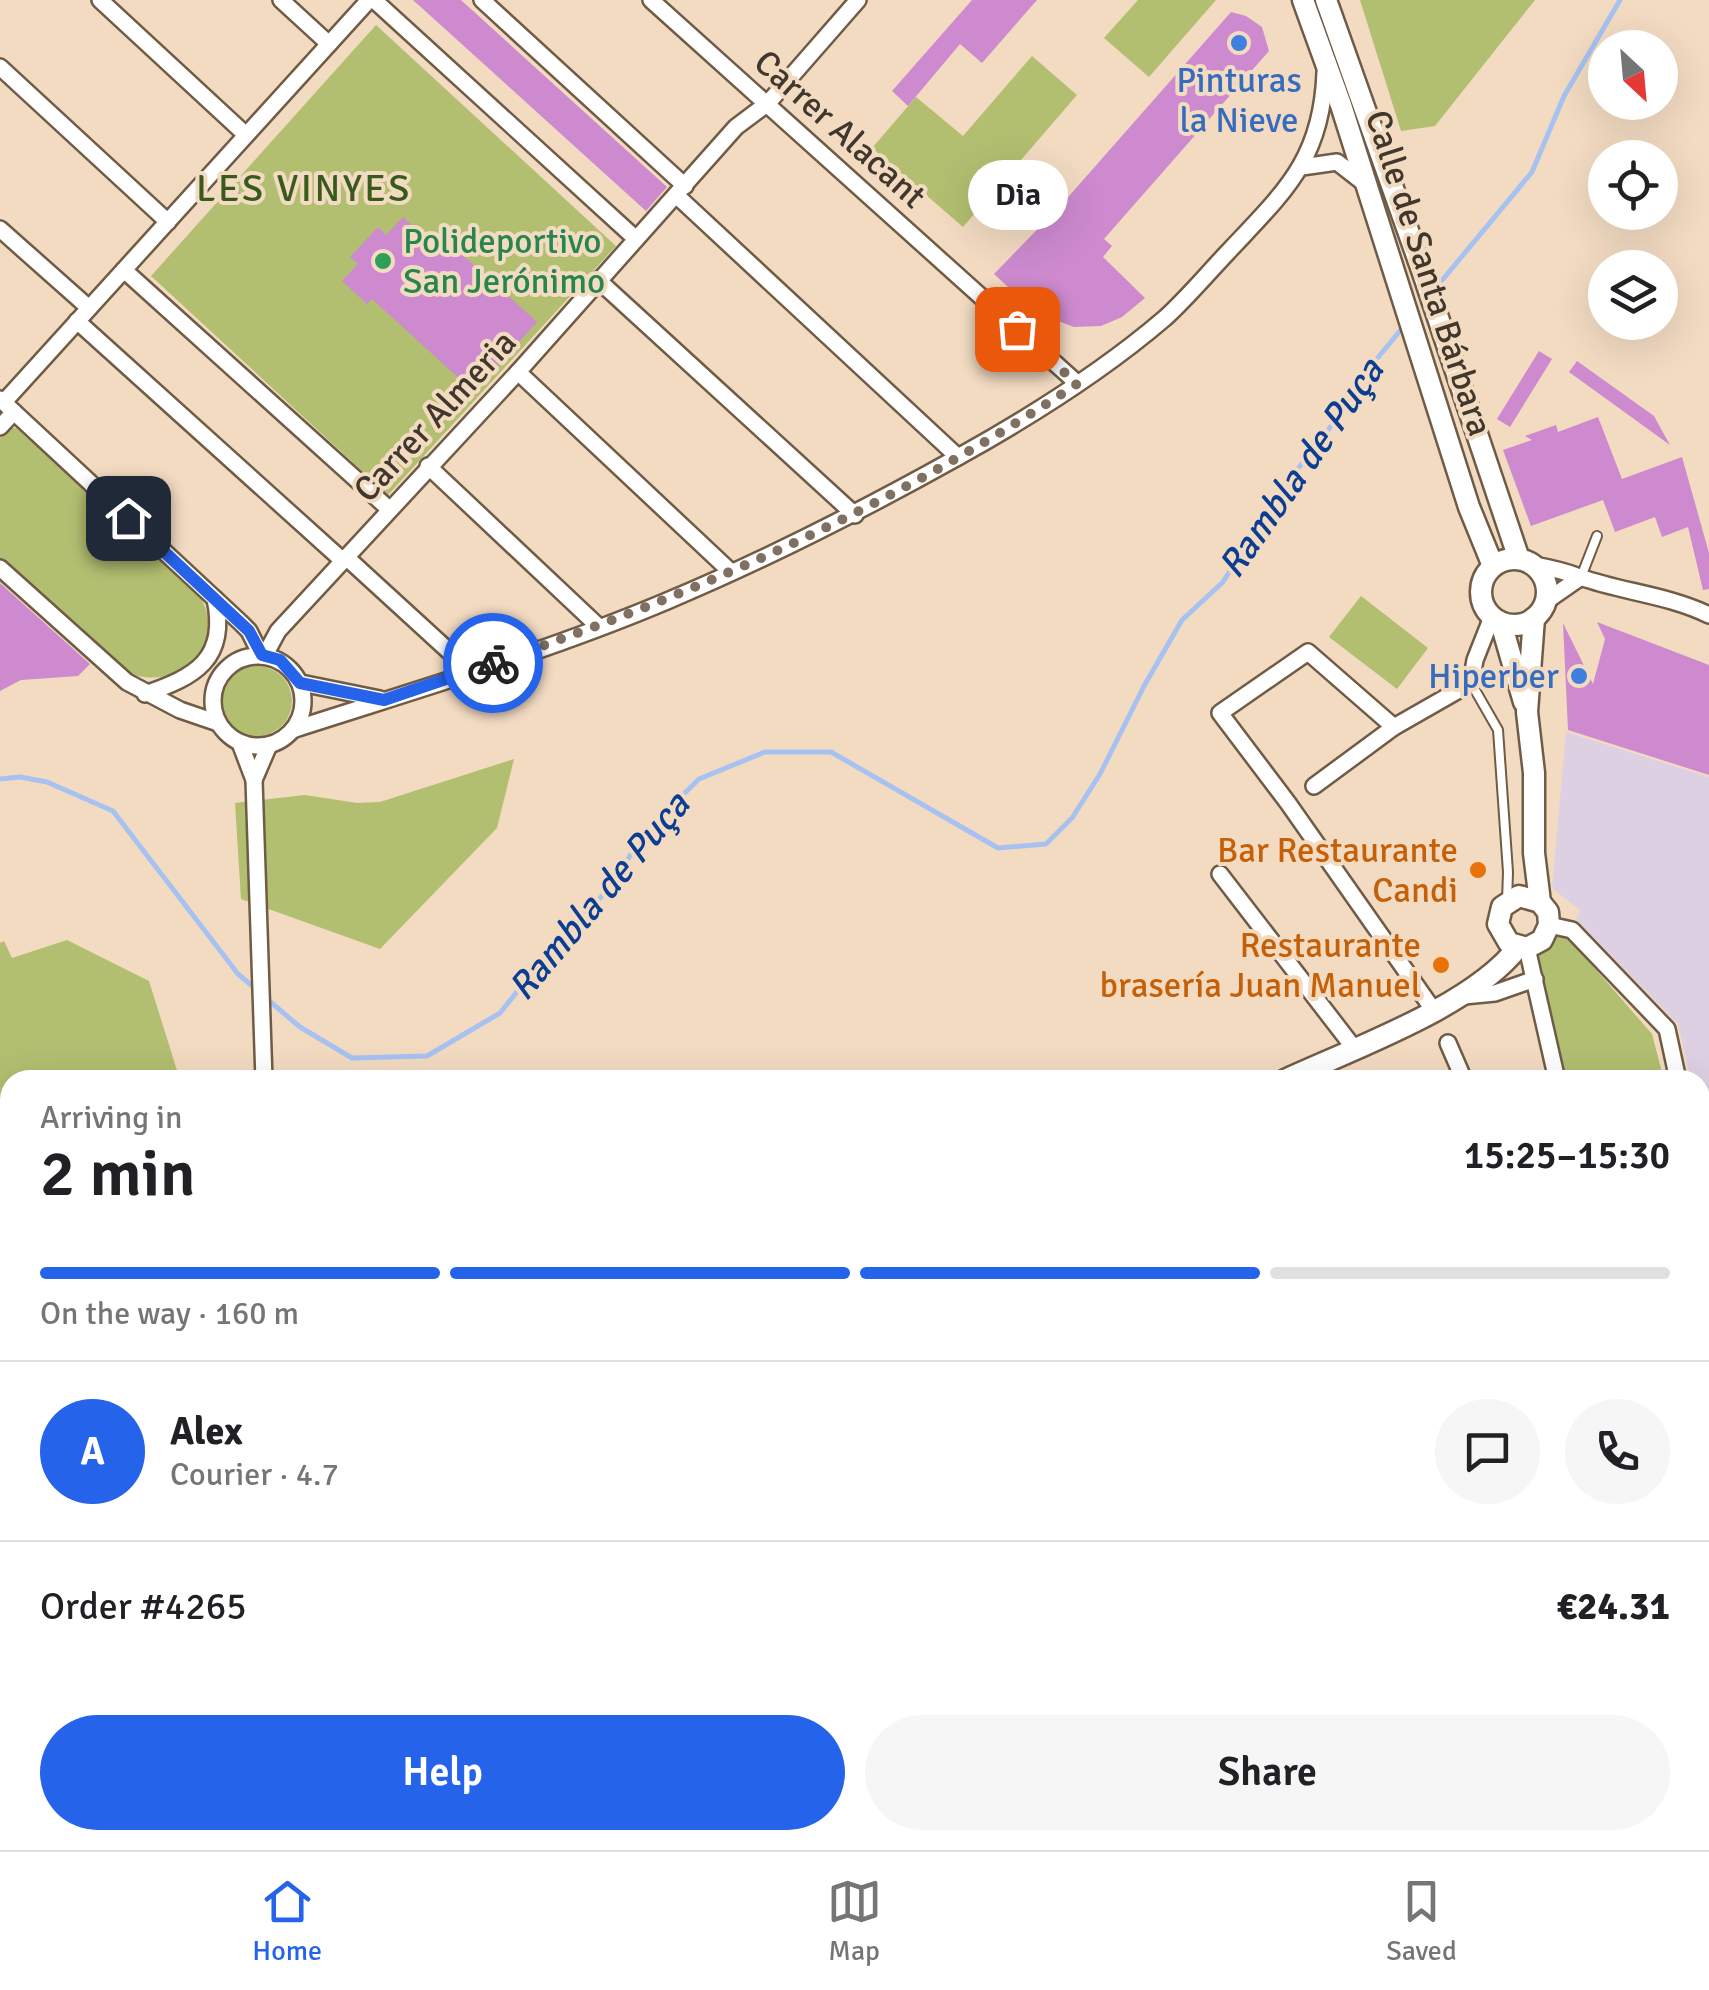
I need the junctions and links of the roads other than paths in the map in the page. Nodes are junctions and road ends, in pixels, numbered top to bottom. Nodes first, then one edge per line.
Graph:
1 (100, 0) edge
2 (281, 0) edge
3 (372, 0) edge
4 (482, 0) edge
5 (858, 0) edge
6 (1303, 0) edge
7 (1326, 0) edge
8 (659, 3) edge
9 (328, 44) junction
10 (1326, 64) junction
11 (0, 67) edge
12 (768, 103) junction
13 (246, 135) junction
14 (1302, 167) junction
15 (1364, 183) junction
16 (681, 190) junction
17 (168, 222) junction
18 (0, 229) edge
19 (636, 240) junction
20 (124, 270) junction
21 (598, 280) junction
22 (89, 308) junction
23 (77, 321) junction
24 (518, 372) junction
25 (1077, 384) junction
26 (6, 405) edge
27 (0, 428) edge
28 (958, 457) junction
29 (428, 466) junction
30 (389, 510) junction
31 (855, 515) junction
32 (1596, 536) dead end
33 (344, 558) junction
34 (1526, 562) junction
35 (1493, 566) junction
36 (0, 568) edge
37 (731, 572) junction
38 (1581, 577) junction
39 (214, 596) junction
40 (1540, 610) junction
41 (1709, 616) edge
42 (1496, 620) junction
43 (599, 627) junction
44 (278, 630) junction
45 (249, 631) junction
46 (263, 655) junction
47 (462, 674) junction
48 (300, 683) junction
49 (1471, 683) junction
50 (145, 694) junction
51 (384, 700) junction
52 (1528, 712) junction
53 (218, 723) junction
54 (1394, 727) junction
55 (294, 729) junction
56 (240, 743) junction
57 (269, 745) junction
58 (254, 780) junction
59 (1314, 786) dead end
60 (1534, 853) junction
61 (1220, 874) dead end
62 (1513, 900) junction
63 (1540, 902) junction
64 (1550, 925) junction
65 (1516, 943) junction
66 (1534, 980) junction
67 (1471, 989) junction
68 (1434, 1010) junction
69 (1448, 1043) dead end
70 (1354, 1048) junction
71 (264, 1070) edge
72 (1307, 1070) edge
73 (1460, 1070) edge
74 (1555, 1070) edge
75 (1676, 1070) edge

1 - 13 street
2 - 9 street
3 - 9 street
3 - 19 street
4 - 16 street
5 - 12 street, Carrer Almeria
6 - 10 street, Calle de Santa Bárbara
7 - 34 street, Calle de Santa Bárbara
8 - 12 street, Carrer Alacant
9 - 13 street
10 - 14 street
10 - 15 street, Calle de Santa Bárbara
11 - 17 street
12 - 16 street, Carrer Almeria
12 - 25 street, Carrer Alacant
13 - 17 street
14 - 15 street
14 - 25 street
15 - 35 street, Calle de Santa Bárbara
16 - 19 street, Carrer Almeria
16 - 28 street
17 - 20 street
18 - 22 street
19 - 21 street, Carrer Almeria
20 - 22 street
20 - 30 street
21 - 24 street, Carrer Almeria
21 - 31 street
22 - 23 street
23 - 26 street
23 - 33 street
24 - 29 street, Carrer Almeria
24 - 37 street
25 - 28 street
26 - 27 street
26 - 39 street
28 - 31 street
29 - 30 street, Carrer Almeria
29 - 43 street
30 - 33 street, Carrer Almeria
31 - 37 street
32 - 38 lane
33 - 44 street, Carrer Almeria
33 - 47 street
34 - 35 street
34 - 38 street
34 - 40 street
35 - 42 street
36 - 50 street
37 - 43 street
38 - 40 street
38 - 41 street
39 - 45 street
39 - 50 street
40 - 42 street
40 - 52 street
42 - 49 street
42 - 52 street
43 - 47 street
44 - 45 street
44 - 46 street, Carrer Almeria
45 - 46 street
46 - 48 street
46 - 53 street
47 - 51 street
48 - 51 street
48 - 55 street
49 - 54 street
49 - 62 lane
50 - 53 street
51 - 55 street
52 - 60 street
53 - 56 street
54 - 59 street
54 - 68 street
55 - 57 street
56 - 57 street
56 - 58 street
57 - 58 street
58 - 71 street
60 - 62 street
60 - 63 street
61 - 70 street
62 - 63 street
62 - 65 street
63 - 64 street
64 - 65 street
64 - 75 street
65 - 66 street
65 - 67 street
66 - 67 street
66 - 74 street
67 - 68 street
68 - 70 street
69 - 73 street
70 - 72 street

